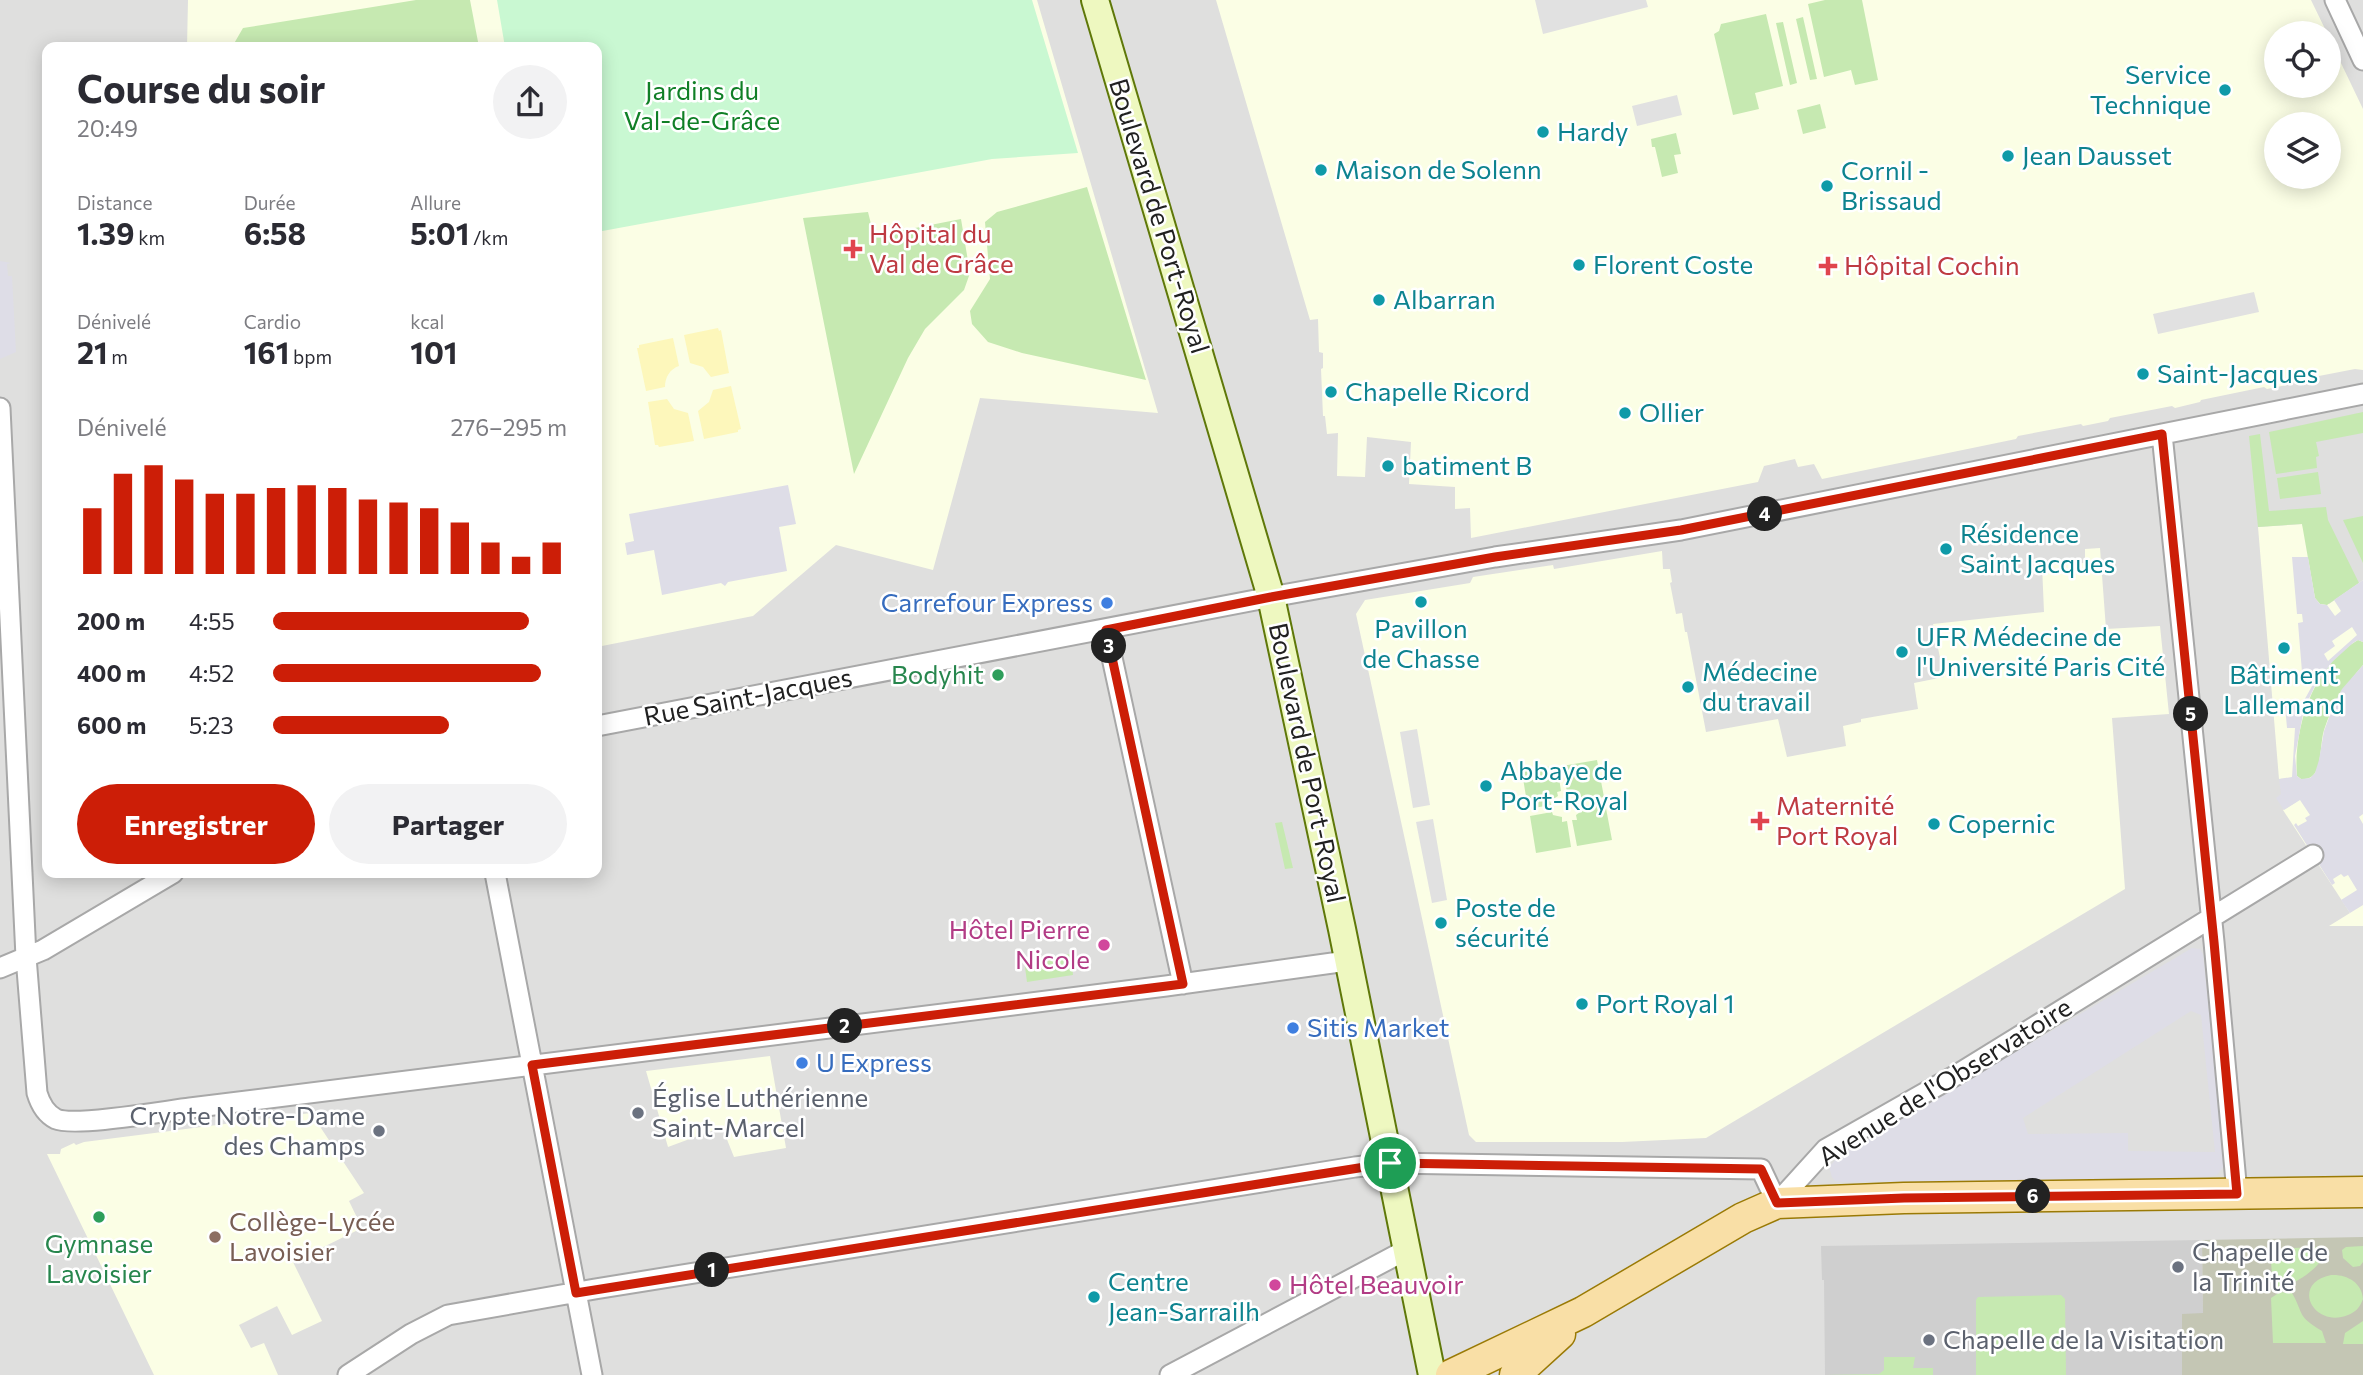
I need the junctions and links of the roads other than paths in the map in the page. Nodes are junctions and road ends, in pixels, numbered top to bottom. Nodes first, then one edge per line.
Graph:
1 (1095, 0) edge
2 (2335, 0) edge
3 (2363, 60) edge
4 (2363, 394) edge
5 (0, 408) edge
6 (2162, 434) junction
7 (1271, 597) junction
8 (1106, 630) junction
9 (602, 725) edge
10 (2313, 855) dead end
11 (165, 878) edge
12 (496, 878) edge
13 (2212, 918) junction
14 (26, 957) junction
15 (1348, 961) junction
16 (0, 968) edge
17 (1183, 984) junction
18 (532, 1065) junction
19 (1390, 1163) junction
20 (2363, 1192) edge
21 (2237, 1194) junction
22 (1777, 1203) junction
23 (1406, 1250) junction
24 (576, 1293) junction
25 (1583, 1312) junction
26 (348, 1375) edge
27 (592, 1375) edge
28 (1170, 1375) edge
29 (1432, 1375) edge
30 (1451, 1375) edge
31 (1515, 1375) edge

1 - 7 main road, Boulevard de Port-Royal
2 - 3 street
4 - 6 street, Rue Saint-Jacques
5 - 14 street
6 - 7 street, Rue Saint-Jacques
6 - 13 street
7 - 8 street, Rue Saint-Jacques
7 - 15 main road, Boulevard de Port-Royal
8 - 9 street, Rue Saint-Jacques
8 - 17 street
10 - 13 street, Avenue de l'Observatoire
11 - 14 street
12 - 18 street
13 - 21 street
13 - 22 street, Avenue de l'Observatoire
14 - 16 street
14 - 18 street
15 - 17 street
15 - 19 main road, Boulevard de Port-Royal
17 - 18 street
18 - 24 street
19 - 22 street
19 - 23 main road, Boulevard de Port-Royal
19 - 24 street
20 - 21 main road
21 - 22 main road
22 - 25 main road, Avenue de l'Observatoire
23 - 28 street
23 - 29 main road, Boulevard de Port-Royal
24 - 26 street
24 - 27 street
25 - 30 main road, Avenue de l'Observatoire
25 - 31 main road, Avenue de l'Observatoire

